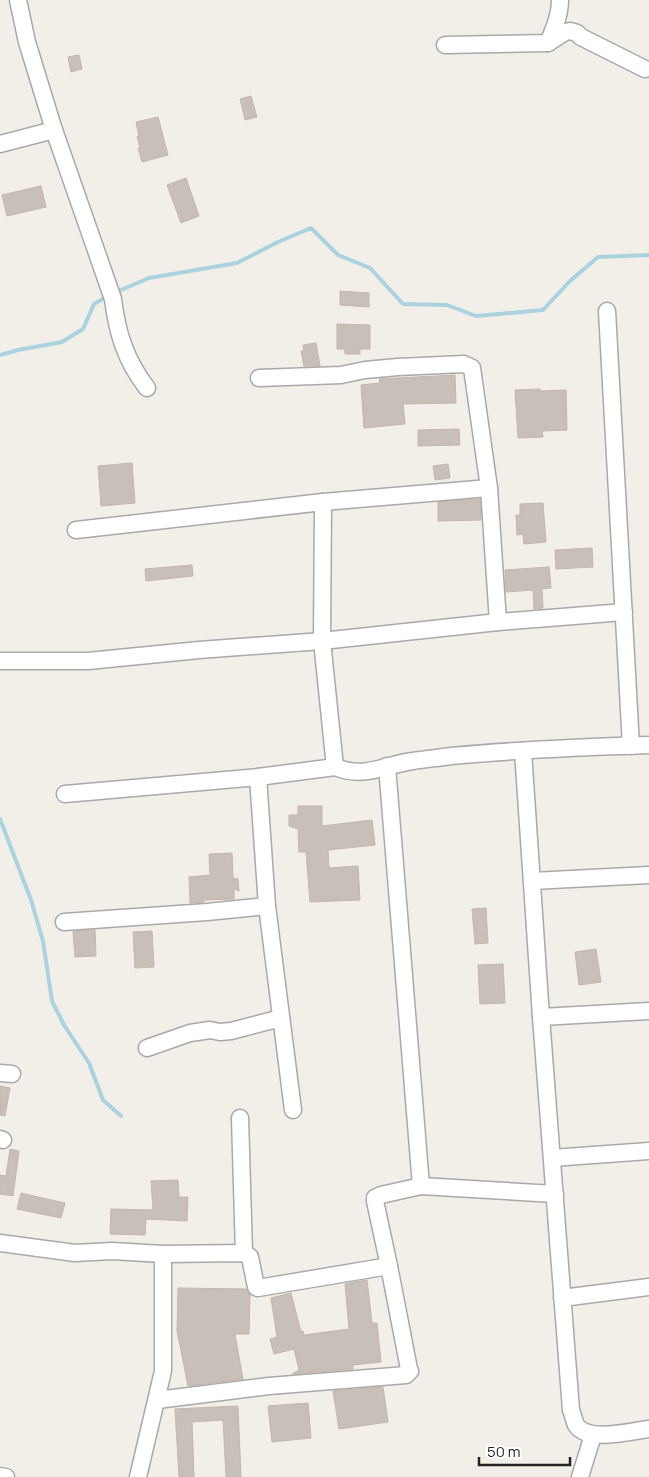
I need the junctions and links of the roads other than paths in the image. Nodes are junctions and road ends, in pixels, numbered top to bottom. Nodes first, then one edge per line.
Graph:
1 (18, 0) edge
2 (560, 0) edge
3 (548, 43) junction
4 (445, 45) dead end
5 (645, 69) dead end
6 (54, 130) junction
7 (0, 144) edge
8 (607, 311) dead end
9 (259, 378) dead end
10 (147, 388) dead end
11 (489, 488) junction
12 (323, 502) junction
13 (76, 530) dead end
14 (624, 612) junction
15 (498, 622) junction
16 (322, 641) junction
17 (0, 661) edge
18 (649, 745) edge
19 (631, 746) junction
20 (523, 751) junction
21 (387, 766) junction
22 (335, 767) junction
23 (258, 777) junction
24 (66, 794) dead end
25 (649, 875) edge
26 (532, 881) junction
27 (268, 906) junction
28 (64, 922) dead end
29 (649, 1011) edge
30 (541, 1017) junction
31 (281, 1018) junction
32 (147, 1048) dead end
33 (293, 1110) dead end
34 (240, 1118) dead end
35 (649, 1150) edge
36 (552, 1158) junction
37 (421, 1186) junction
38 (554, 1194) junction
39 (1, 1248) edge
40 (244, 1253) junction
41 (163, 1254) junction
42 (389, 1266) junction
43 (649, 1287) edge
44 (562, 1298) junction
45 (157, 1400) junction
46 (649, 1429) edge
47 (594, 1434) junction
48 (0, 1476) edge
49 (6, 1477) edge
50 (138, 1477) edge
51 (580, 1477) edge

1 - 6 street
2 - 3 street
3 - 4 street
3 - 5 street
6 - 7 street
6 - 10 street
8 - 14 street
9 - 11 street
11 - 12 street
11 - 15 street
12 - 13 street
12 - 16 street
14 - 15 street
14 - 19 street
15 - 16 street
16 - 17 street
16 - 22 street
18 - 19 street
19 - 20 street
20 - 21 street
20 - 26 street
21 - 22 street
21 - 37 street
22 - 23 street
23 - 24 street
23 - 27 street
25 - 26 street
26 - 30 street
27 - 28 street
27 - 31 street
29 - 30 street
30 - 36 street
31 - 32 street
31 - 33 street
34 - 40 street
35 - 36 street
36 - 38 street
37 - 38 street
37 - 42 street
38 - 44 street
39 - 41 street
40 - 41 street
40 - 42 street
41 - 45 street
42 - 45 street
43 - 44 street
44 - 47 street
45 - 50 street
46 - 47 street
47 - 51 street
48 - 49 street

